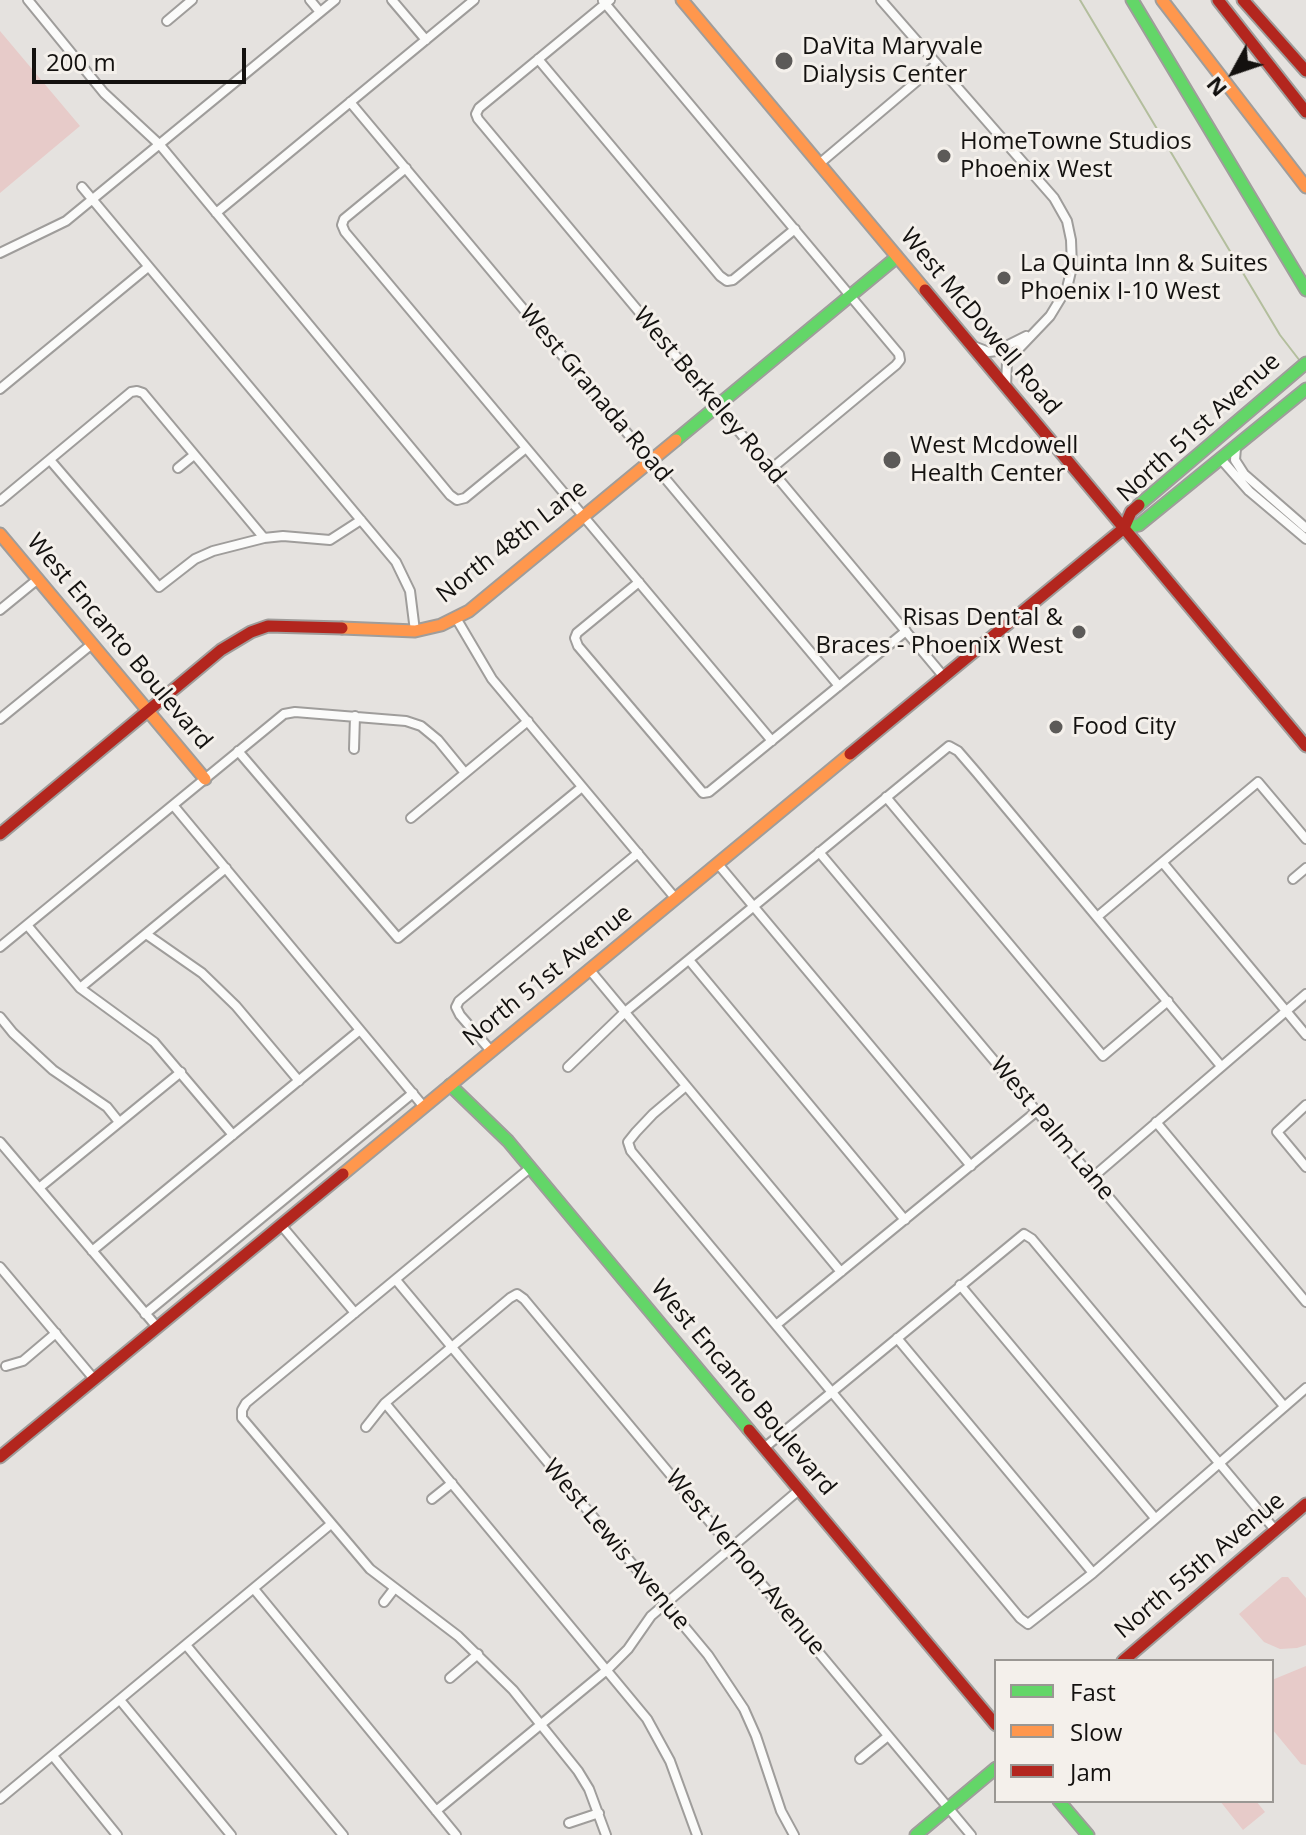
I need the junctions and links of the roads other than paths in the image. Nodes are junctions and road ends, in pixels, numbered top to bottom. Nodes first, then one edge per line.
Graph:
1 (28, 0) edge
2 (192, 0) edge
3 (310, 0) edge
4 (335, 0) edge
5 (392, 0) edge
6 (474, 0) edge
7 (682, 0) edge
8 (881, 0) edge
9 (1132, 0) edge
10 (1162, 0) edge
11 (1218, 0) edge
12 (1243, 0) edge
13 (606, 1) edge
14 (320, 12) junction
15 (167, 21) dead end
16 (426, 40) junction
17 (538, 59) junction
18 (936, 65) junction
19 (1306, 71) edge
20 (350, 102) junction
21 (1306, 112) edge
22 (160, 145) junction
23 (819, 164) junction
24 (406, 168) junction
25 (82, 187) dead end
26 (1306, 187) edge
27 (92, 200) junction
28 (216, 213) junction
29 (795, 229) junction
30 (0, 253) edge
31 (897, 257) junction
32 (148, 267) junction
33 (1306, 290) edge
34 (850, 295) junction
35 (1030, 334) junction
36 (969, 343) junction
37 (1306, 363) edge
38 (1278, 387) junction
39 (1006, 388) junction
40 (0, 389) edge
41 (1305, 390) edge
42 (716, 405) junction
43 (1239, 443) junction
44 (526, 448) junction
45 (194, 455) junction
46 (1220, 458) junction
47 (50, 460) junction
48 (650, 460) junction
49 (178, 468) dead end
50 (771, 469) junction
51 (0, 501) edge
52 (583, 515) junction
53 (361, 520) junction
54 (1124, 528) junction
55 (1306, 528) edge
56 (0, 534) edge
57 (264, 538) junction
58 (1306, 539) edge
59 (38, 579) junction
60 (639, 582) junction
61 (0, 610) edge
62 (456, 618) junction
63 (415, 631) junction
64 (906, 631) junction
65 (92, 644) junction
66 (944, 677) junction
67 (839, 686) junction
68 (148, 711) junction
69 (355, 716) junction
70 (0, 719) edge
71 (528, 721) junction
72 (772, 741) junction
73 (1306, 746) edge
74 (354, 749) dead end
75 (238, 751) junction
76 (465, 773) junction
77 (205, 779) junction
78 (582, 787) junction
79 (886, 797) junction
80 (173, 805) junction
81 (411, 818) dead end
82 (0, 834) edge
83 (1306, 839) edge
84 (819, 852) junction
85 (638, 853) junction
86 (1163, 863) junction
87 (718, 864) junction
88 (226, 868) junction
89 (1306, 868) edge
90 (1293, 879) dead end
91 (676, 899) junction
92 (753, 907) junction
93 (1097, 917) junction
94 (27, 925) junction
95 (146, 934) junction
96 (0, 947) edge
97 (689, 960) junction
98 (589, 969) junction
99 (80, 988) junction
100 (1306, 994) edge
101 (1168, 1001) junction
102 (1286, 1011) junction
103 (625, 1012) junction
104 (0, 1017) edge
105 (360, 1030) junction
106 (1306, 1035) edge
107 (491, 1051) junction
108 (1221, 1066) junction
109 (568, 1067) dead end
110 (181, 1072) junction
111 (299, 1081) junction
112 (450, 1085) junction
113 (686, 1086) junction
114 (413, 1093) junction
115 (1306, 1105) edge
116 (424, 1107) junction
117 (1037, 1111) junction
118 (119, 1122) junction
119 (1156, 1122) junction
120 (233, 1135) junction
121 (1, 1146) edge
122 (971, 1166) junction
123 (1306, 1167) edge
124 (530, 1168) junction
125 (1093, 1177) junction
126 (39, 1188) junction
127 (905, 1220) junction
128 (281, 1225) junction
129 (92, 1251) junction
130 (0, 1267) edge
131 (841, 1272) junction
132 (396, 1280) junction
133 (960, 1285) junction
134 (1306, 1302) edge
135 (355, 1313) junction
136 (145, 1314) junction
137 (776, 1325) junction
138 (157, 1327) junction
139 (56, 1333) junction
140 (897, 1338) junction
141 (452, 1346) junction
142 (6, 1366) dead end
143 (94, 1379) junction
144 (1306, 1388) edge
145 (831, 1392) junction
146 (385, 1403) junction
147 (1284, 1406) junction
148 (366, 1427) dead end
149 (764, 1448) junction
150 (0, 1457) edge
151 (1218, 1463) junction
152 (452, 1483) junction
153 (799, 1490) junction
154 (432, 1499) dead end
155 (1306, 1504) edge
156 (1155, 1518) junction
157 (331, 1524) junction
158 (1276, 1531) junction
159 (732, 1546) junction
160 (1093, 1573) junction
161 (254, 1589) junction
162 (394, 1589) junction
163 (384, 1602) dead end
164 (665, 1604) junction
165 (186, 1645) junction
166 (478, 1654) junction
167 (1125, 1659) edge
168 (608, 1669) junction
169 (450, 1678) dead end
170 (120, 1700) junction
171 (994, 1723) edge
172 (541, 1724) junction
173 (888, 1736) junction
174 (53, 1756) junction
175 (860, 1759) dead end
176 (994, 1770) edge
177 (0, 1799) edge
178 (1061, 1803) edge
179 (948, 1808) junction
180 (436, 1811) junction
181 (599, 1813) junction
182 (569, 1823) dead end
183 (117, 1835) edge
184 (231, 1835) edge
185 (343, 1835) edge
186 (456, 1835) edge
187 (606, 1835) edge
188 (697, 1835) edge
189 (794, 1835) edge
190 (916, 1835) edge
191 (971, 1835) edge
192 (1088, 1835) edge

1 - 22 street
2 - 15 street
3 - 14 street
4 - 14 street
5 - 16 street
6 - 16 street
7 - 23 main road, West McDowell Road
8 - 18 street
9 - 33 main road
10 - 26 main road
11 - 21 main road
12 - 19 main road
13 - 17 street
13 - 29 street
14 - 22 street
16 - 20 street
17 - 29 street
17 - 42 street, West Berkeley Road
18 - 23 street
18 - 35 street
20 - 24 street, West Granada Road
20 - 28 street
22 - 27 street
22 - 28 street
23 - 31 main road, West McDowell Road
24 - 44 street
24 - 48 street, West Granada Road
25 - 27 street
27 - 30 street
27 - 32 street
28 - 44 street
29 - 34 street
31 - 34 main road, North 48th Lane
31 - 36 main road, West McDowell Road
32 - 40 street
32 - 53 street
34 - 42 main road, North 48th Lane
34 - 50 street
35 - 36 street
35 - 39 street
36 - 39 main road, West McDowell Road
37 - 38 main road, North 51st Avenue
38 - 46 main road
38 - 54 main road, North 51st Avenue
39 - 54 main road, West McDowell Road
41 - 43 main road, North 51st Avenue
42 - 48 main road, North 48th Lane
42 - 50 street, West Berkeley Road
43 - 46 main road, North 51st Avenue
43 - 55 street
44 - 52 street
45 - 47 street
45 - 49 street
45 - 57 street
46 - 54 main road, North 51st Avenue
46 - 58 street
47 - 51 street
47 - 57 street
48 - 52 main road, North 48th Lane
48 - 67 street, West Granada Road
50 - 64 street, West Berkeley Road
52 - 60 street
52 - 62 main road, North 48th Lane
53 - 57 street
53 - 63 street
54 - 66 main road, North 51st Avenue
54 - 73 main road, West McDowell Road
56 - 59 main road, West Encanto Boulevard
59 - 61 street
59 - 65 main road, West Encanto Boulevard
60 - 72 street
60 - 72 street
62 - 63 main road, North 48th Lane
62 - 71 street
63 - 68 main road, North 48th Lane
64 - 66 street, West Berkeley Road
64 - 67 street
65 - 68 main road, West Encanto Boulevard
65 - 70 street
66 - 87 main road, North 51st Avenue
67 - 72 street
68 - 77 main road, West Encanto Boulevard
68 - 82 main road, North 48th Lane
69 - 74 street
69 - 75 street
69 - 76 street
71 - 76 street
71 - 78 street
75 - 77 street
75 - 78 street
76 - 81 street
77 - 80 street
78 - 85 street
79 - 84 street
79 - 93 street
79 - 101 street
80 - 88 street
80 - 94 street
83 - 86 street
84 - 92 street
84 - 117 street, West Palm Lane
85 - 91 street
85 - 107 street
86 - 93 street
86 - 102 street
87 - 91 main road, North 51st Avenue
87 - 92 street
88 - 95 street
88 - 105 street
89 - 90 street
91 - 98 main road, North 51st Avenue
92 - 97 street
92 - 122 street
93 - 101 street
94 - 96 street
94 - 99 street
95 - 99 street
95 - 111 street
97 - 103 street
97 - 127 street
98 - 103 street
98 - 107 main road, North 51st Avenue
99 - 110 street
100 - 102 street
101 - 108 street
102 - 106 street
102 - 108 street
103 - 109 street
103 - 113 street
104 - 118 street
105 - 111 street
105 - 114 street
107 - 112 main road, North 51st Avenue
108 - 119 street
110 - 118 street
110 - 120 street
111 - 120 street
112 - 116 main road, North 51st Avenue
112 - 124 main road, West Encanto Boulevard
113 - 131 street
113 - 137 street
114 - 116 street
114 - 136 street
115 - 123 street
116 - 128 main road, North 51st Avenue
117 - 122 street
117 - 125 street, West Palm Lane
118 - 126 street
119 - 125 street
119 - 134 street
120 - 129 street
121 - 126 street
122 - 127 street
124 - 132 street
124 - 149 main road, West Encanto Boulevard
125 - 147 street, West Palm Lane
126 - 129 street
127 - 131 street
128 - 135 street
128 - 138 main road, North 51st Avenue
129 - 136 street
130 - 139 street
131 - 137 street
132 - 135 street
132 - 141 street, West Lewis Avenue
133 - 140 street
133 - 151 street
133 - 156 street
135 - 157 street
136 - 138 street
137 - 145 street
138 - 143 main road, North 51st Avenue
139 - 142 street
139 - 143 street
140 - 145 street
140 - 160 street
141 - 146 street
141 - 159 street, West Vernon Avenue
141 - 164 street, West Lewis Avenue
143 - 150 main road, North 51st Avenue
144 - 147 street
145 - 149 street
145 - 160 street
146 - 148 street
146 - 152 street
147 - 151 street
149 - 153 main road, West Encanto Boulevard
151 - 156 street
151 - 158 street
152 - 154 street
152 - 168 street
153 - 159 street
153 - 171 main road, West Encanto Boulevard
155 - 158 main road, North 55th Avenue
156 - 160 street
157 - 161 street
157 - 162 street
158 - 167 main road, North 55th Avenue
159 - 164 street
159 - 173 street, West Vernon Avenue
161 - 165 street
161 - 180 street
162 - 163 street
162 - 166 street
164 - 168 street
164 - 189 street, West Lewis Avenue
165 - 170 street
165 - 185 street
166 - 169 street
166 - 172 street
168 - 172 street
168 - 188 street
170 - 174 street
170 - 184 street
172 - 180 street
172 - 181 street
173 - 175 street
173 - 179 street, West Vernon Avenue
174 - 177 street
174 - 183 street
176 - 179 main road
178 - 192 main road
179 - 190 main road
179 - 191 street, West Vernon Avenue
180 - 186 street
181 - 182 street
181 - 187 street

